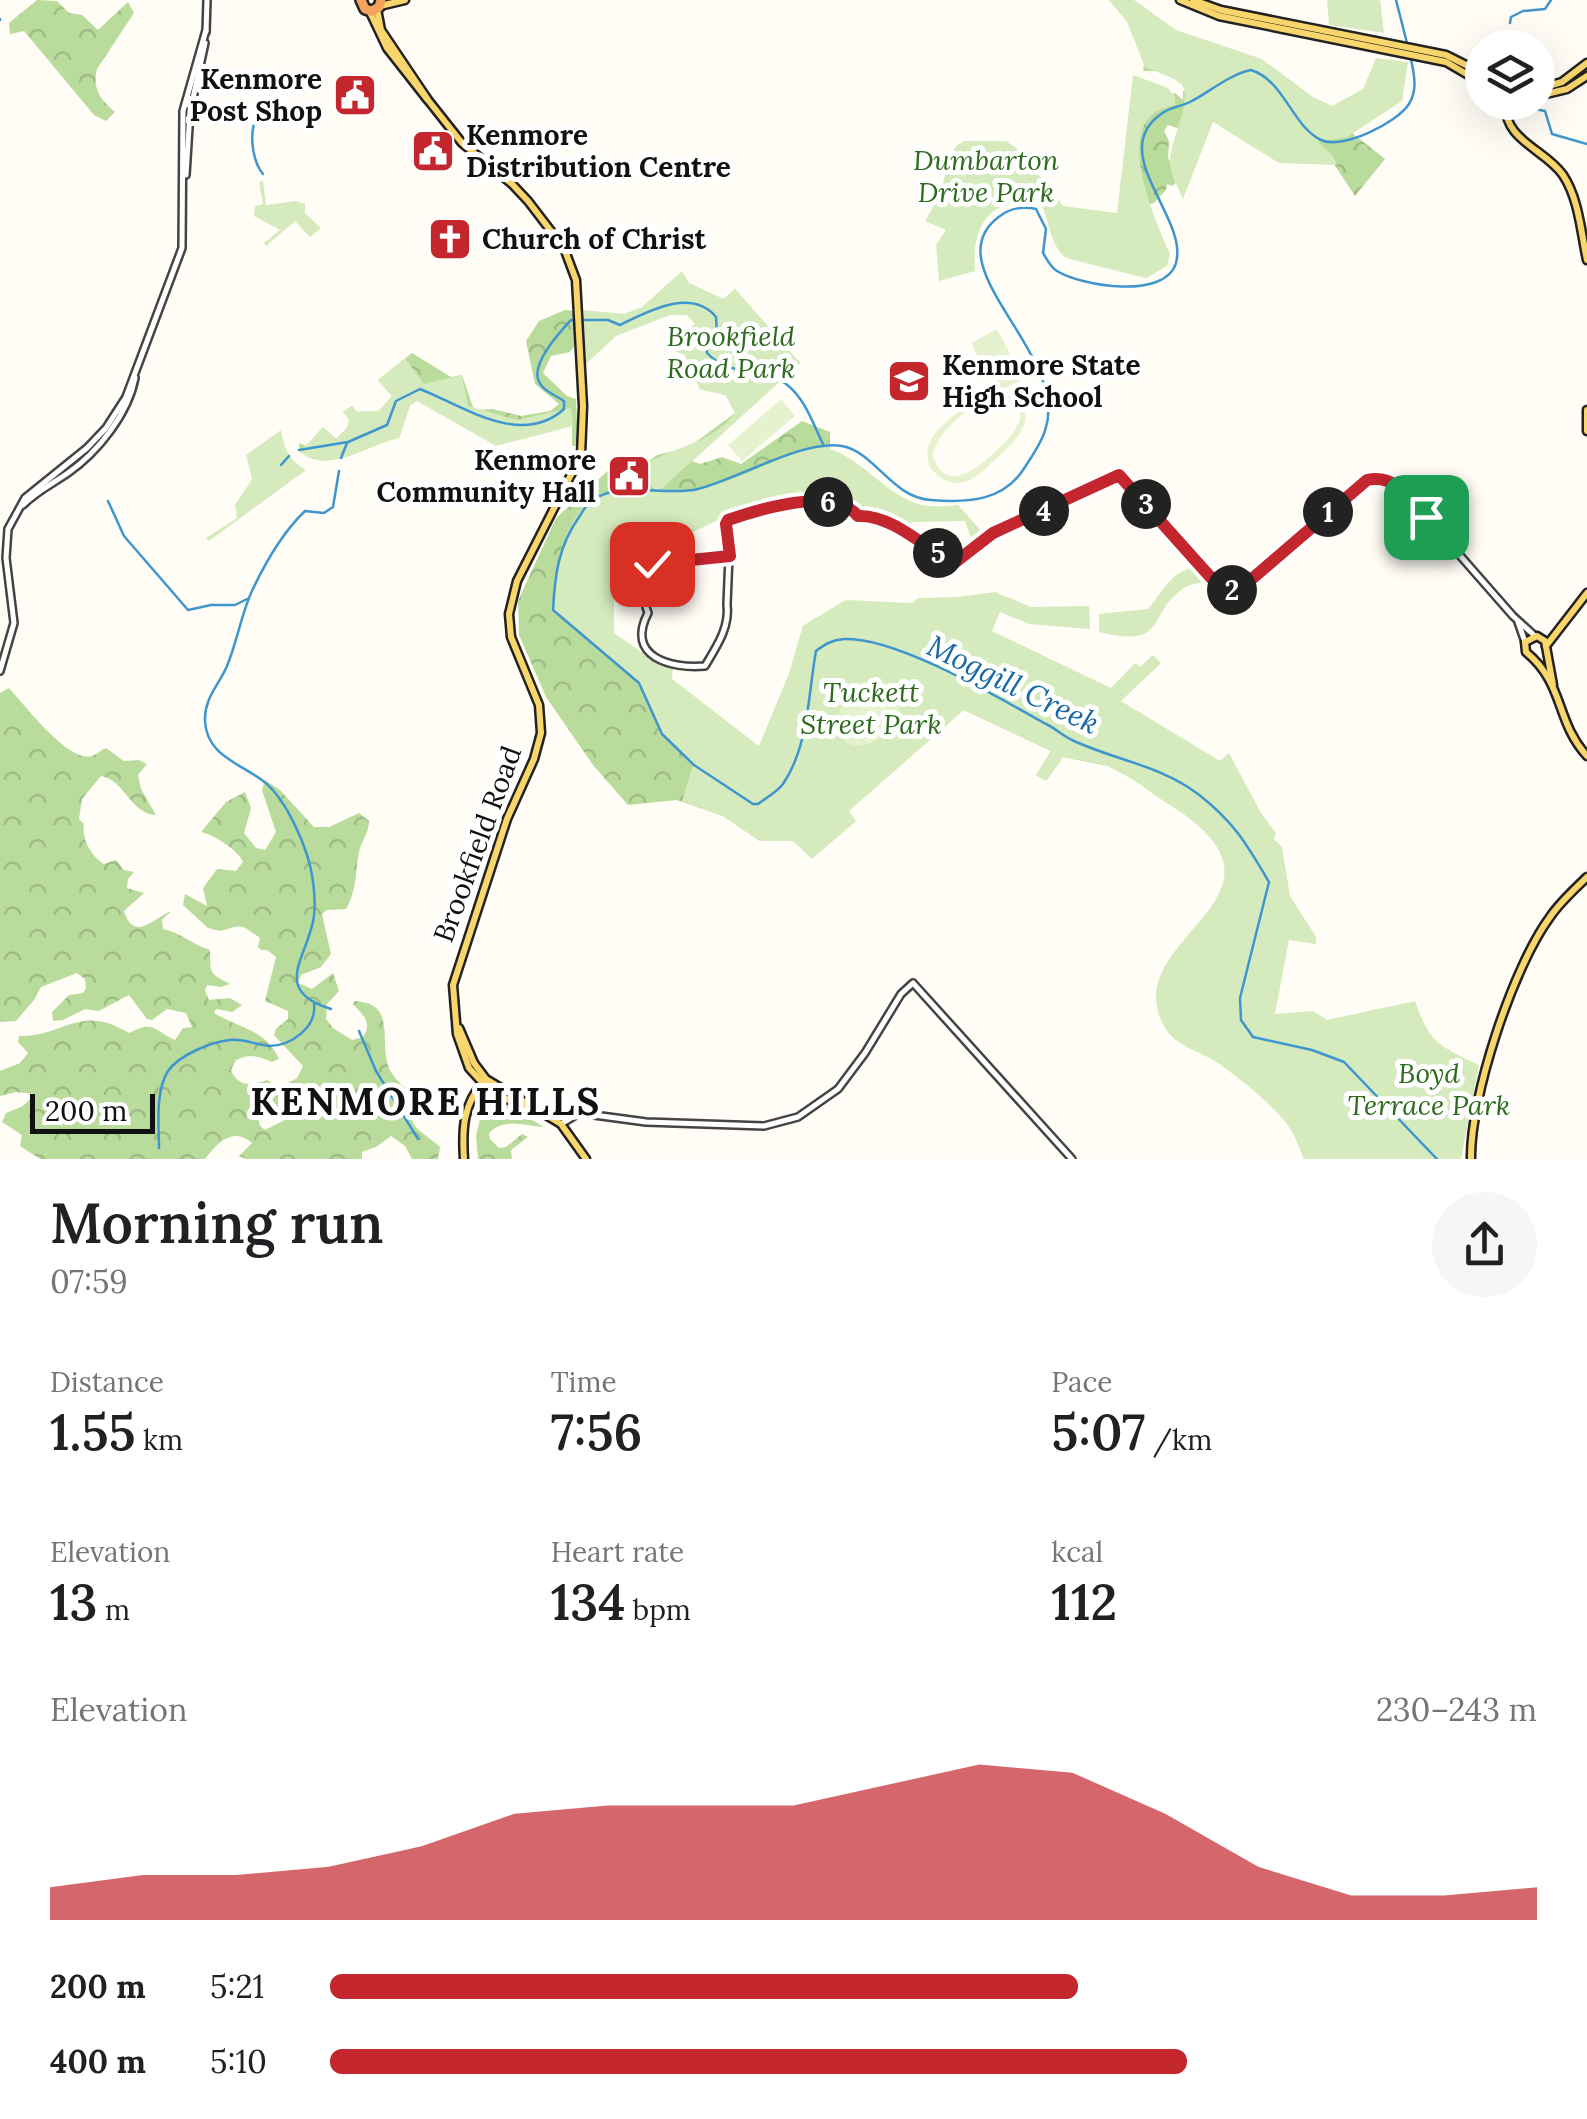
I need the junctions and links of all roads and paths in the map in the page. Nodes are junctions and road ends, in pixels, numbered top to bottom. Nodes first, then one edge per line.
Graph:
1 (207, 0) edge
2 (405, 0) edge
3 (1180, 0) edge
4 (1193, 0) edge
5 (370, 4) edge
6 (1394, 49) junction
7 (1431, 56) junction
8 (1465, 63) edge
9 (1587, 63) edge
10 (1465, 72) edge
11 (1587, 76) edge
12 (1555, 84) edge
13 (1555, 92) edge
14 (1504, 120) edge
15 (1587, 260) edge
16 (1587, 410) edge
17 (1587, 431) edge
18 (730, 556) junction
19 (1587, 593) edge
20 (1516, 619) junction
21 (1558, 627) junction
22 (1538, 636) junction
23 (1525, 642) junction
24 (1546, 648) junction
25 (1534, 658) junction
26 (0, 671) edge
27 (1553, 685) junction
28 (1587, 756) edge
29 (1587, 877) edge
30 (484, 1081) junction
31 (561, 1124) junction
32 (464, 1159) edge
33 (586, 1159) edge
34 (1072, 1159) edge
35 (1470, 1159) edge

1 - 26 street
2 - 5 main road
3 - 6 main road
4 - 6 main road
5 - 30 main road, Brookfield Road
6 - 7 main road
7 - 8 main road
7 - 10 main road
9 - 12 main road
11 - 13 main road
14 - 15 main road
16 - 17 main road
18 - 18 street
18 - 20 street
19 - 21 main road
20 - 22 street
20 - 23 street
21 - 22 main road
21 - 24 main road
22 - 23 main road
22 - 24 main road
23 - 25 main road
24 - 25 main road
24 - 27 main road
25 - 27 main road
27 - 28 main road
29 - 35 main road
30 - 31 main road
30 - 32 main road
31 - 33 main road
31 - 34 street

